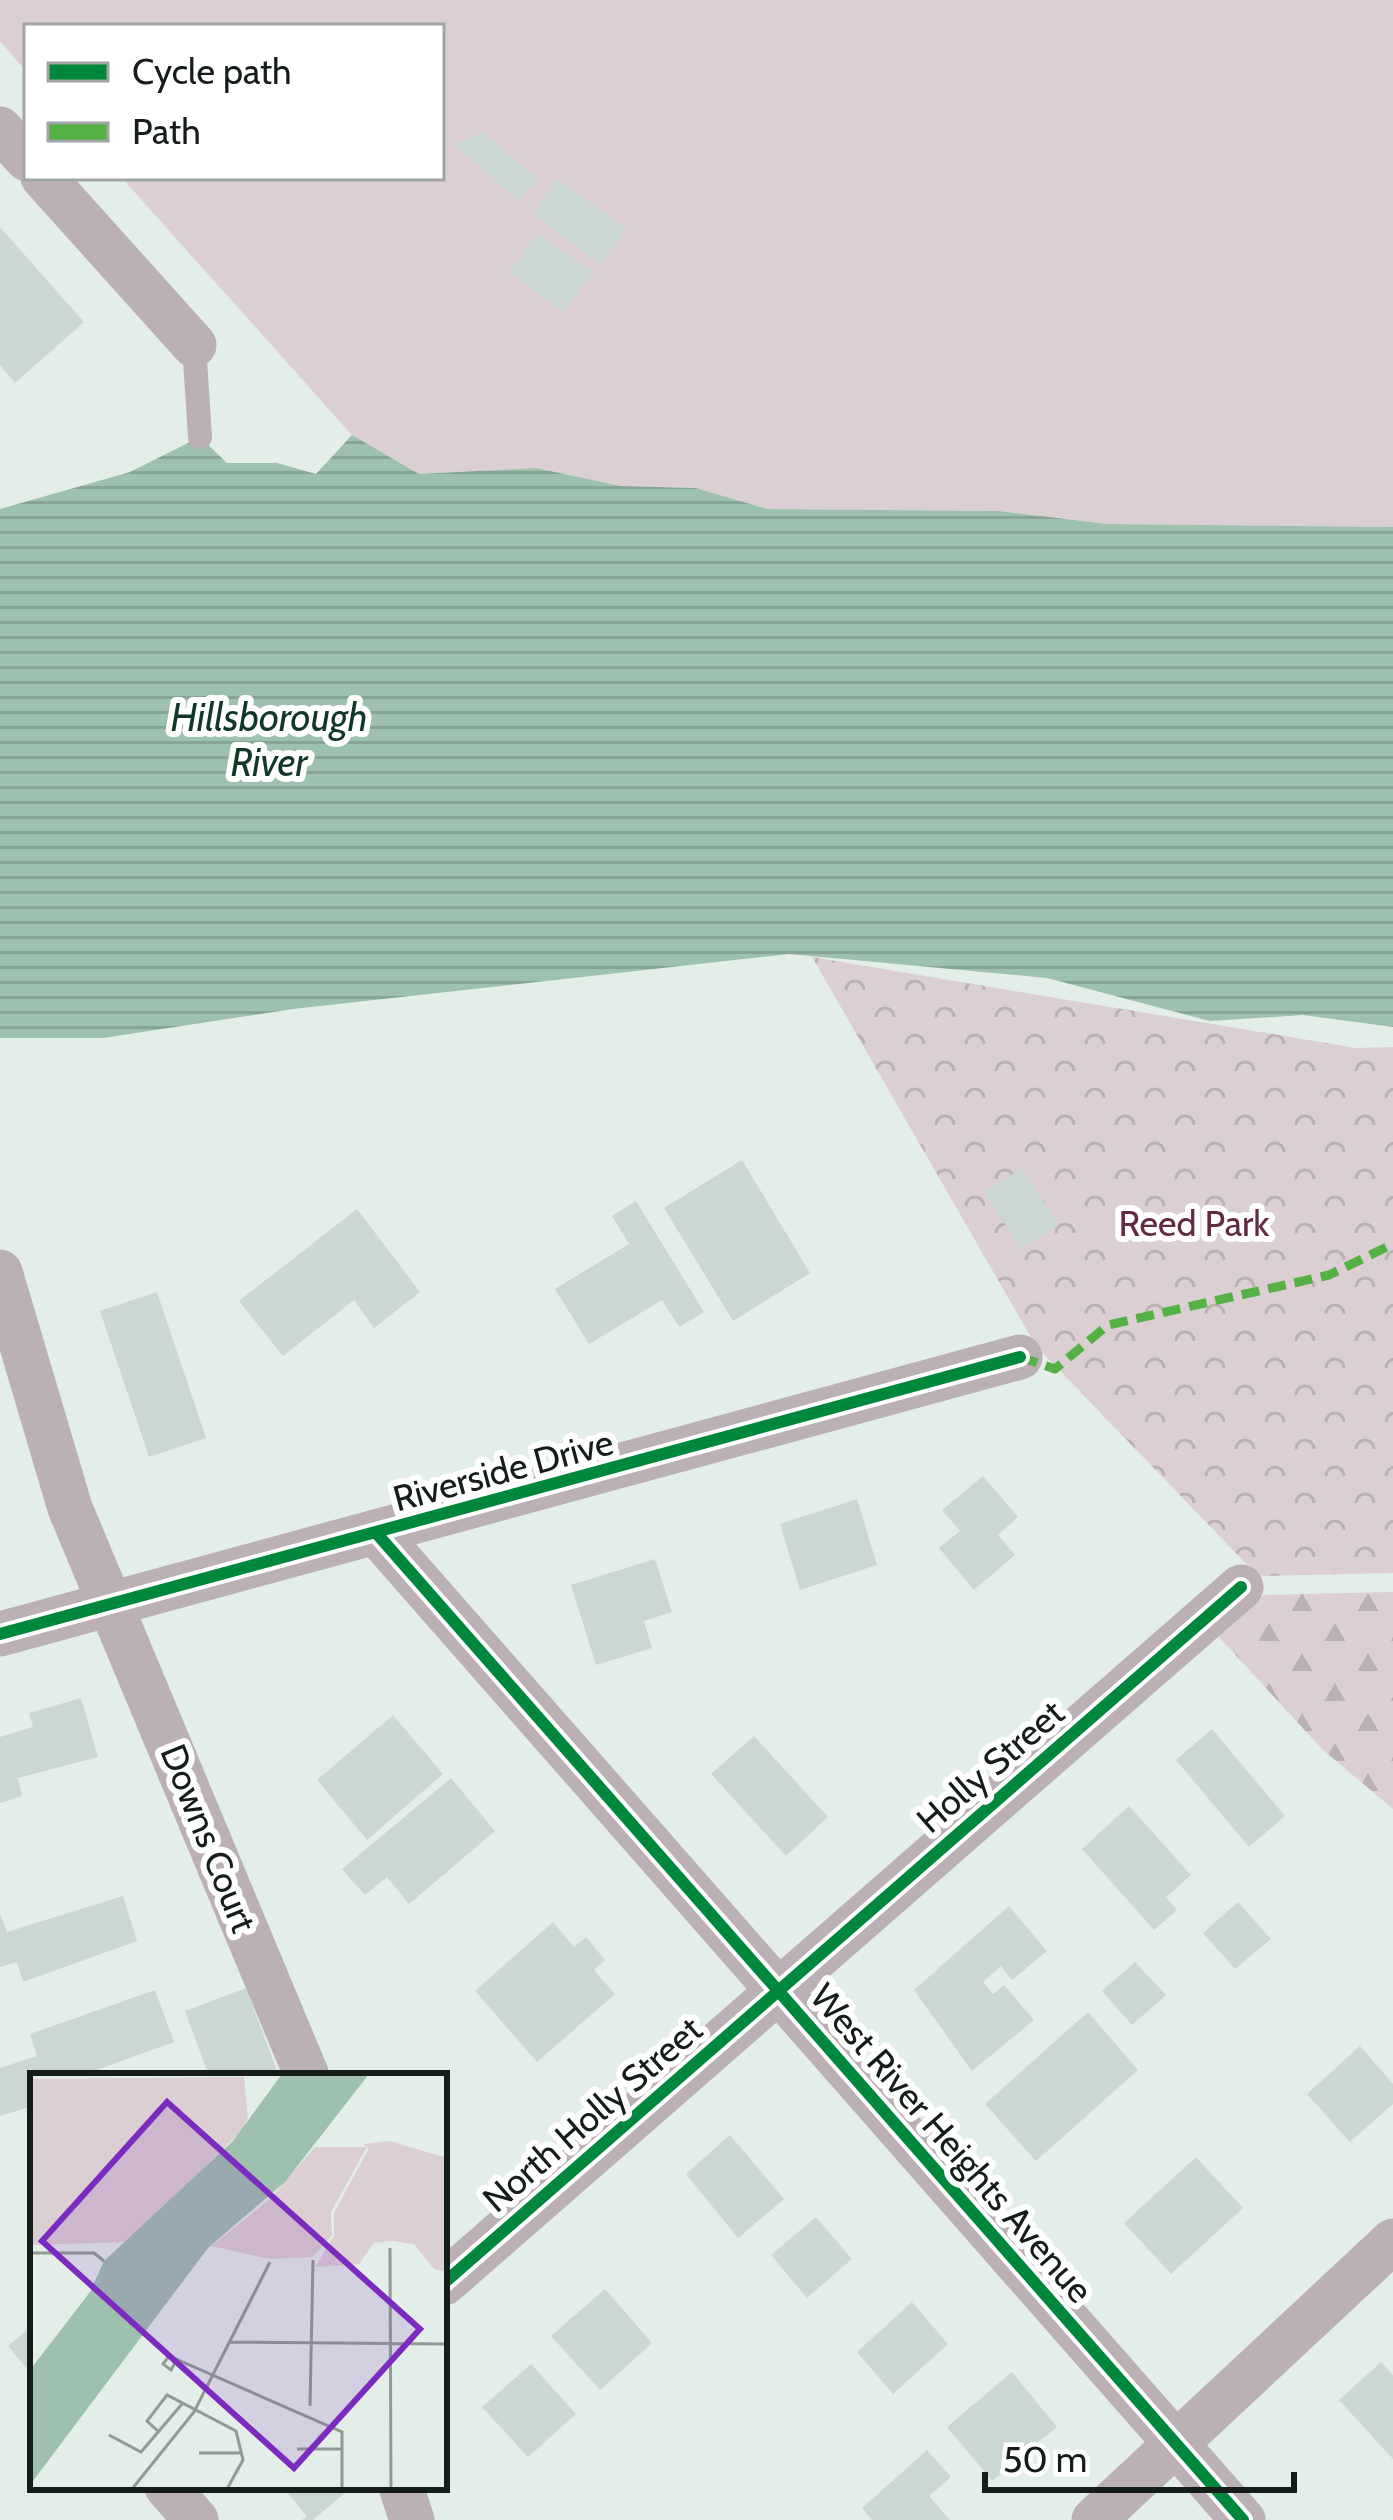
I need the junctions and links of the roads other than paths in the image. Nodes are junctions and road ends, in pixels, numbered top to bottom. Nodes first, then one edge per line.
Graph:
1 (0, 130) edge
2 (24, 157) edge
3 (46, 180) edge
4 (194, 345) joint
5 (200, 437) dead end
6 (0, 1272) edge
7 (9, 1336) edge
8 (1020, 1358) dead end
9 (378, 1535) junction
10 (1241, 1587) dead end
11 (111, 1600) junction
12 (0, 1634) edge
13 (779, 1990) junction
14 (306, 2073) edge
15 (1393, 2240) edge
16 (447, 2280) edge
17 (1178, 2446) junction
18 (170, 2490) edge
19 (402, 2490) edge
20 (196, 2520) edge
21 (412, 2520) edge
22 (1094, 2520) edge
23 (1243, 2520) edge

1 - 2 street
3 - 4 street
4 - 5 lane
6 - 7 street, Downs Court
7 - 11 street, Downs Court
8 - 9 street, Riverside Drive
9 - 11 street, Riverside Drive
9 - 13 street, West River Heights Avenue
10 - 13 street, Holly Street
11 - 12 street, Riverside Drive
11 - 14 street, Downs Court
13 - 16 street, North Holly Street
13 - 17 street, West River Heights Avenue
15 - 17 street
17 - 22 street
17 - 23 street, West River Heights Avenue
18 - 20 street
19 - 21 street

